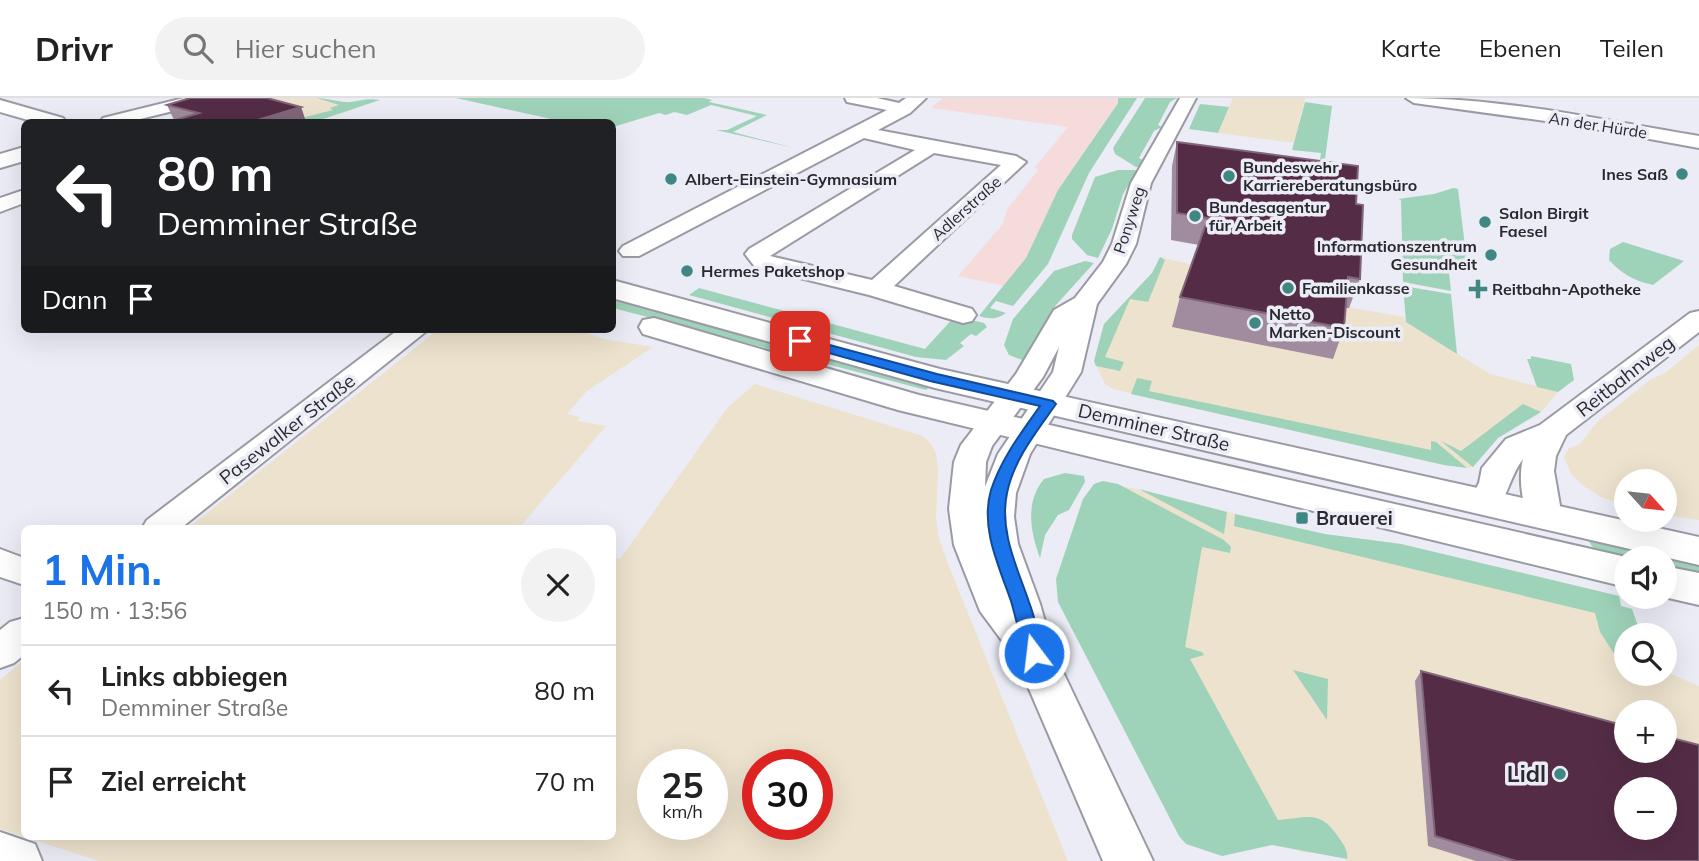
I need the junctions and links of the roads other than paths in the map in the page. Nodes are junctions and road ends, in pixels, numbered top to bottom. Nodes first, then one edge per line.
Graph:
1 (204, 98) edge
2 (223, 98) edge
3 (853, 98) edge
4 (1188, 98) edge
5 (1414, 98) edge
6 (911, 103) edge
7 (1505, 104) edge
8 (0, 106) edge
9 (46, 119) edge
10 (121, 119) edge
11 (148, 119) edge
12 (0, 124) edge
13 (21, 130) edge
14 (861, 132) junction
15 (1699, 142) edge
16 (21, 146) edge
17 (924, 146) junction
18 (0, 152) edge
19 (21, 155) edge
20 (0, 161) edge
21 (21, 197) edge
22 (0, 206) edge
23 (631, 251) dead end
24 (877, 289) junction
25 (616, 290) edge
26 (963, 314) dead end
27 (616, 315) edge
28 (1699, 319) edge
29 (411, 333) edge
30 (1022, 413) junction
31 (1552, 432) junction
32 (1485, 503) junction
33 (163, 525) edge
34 (1549, 536) junction
35 (1699, 551) edge
36 (0, 562) edge
37 (1614, 566) edge
38 (21, 571) edge
39 (1677, 584) edge
40 (1699, 589) edge
41 (21, 635) edge
42 (0, 652) edge
43 (0, 855) edge
44 (17, 861) edge
45 (1128, 861) edge

1 - 10 street
2 - 11 street
3 - 6 street
4 - 30 street, Ponyweg
5 - 7 street, An der Hürde
6 - 14 street
7 - 15 street, An der Hürde
8 - 9 main road
12 - 13 main road
14 - 17 street, Adlerstraße
14 - 23 street
16 - 18 main road
17 - 24 street, Adlerstraße
17 - 24 street
19 - 20 main road
21 - 22 street
24 - 26 street
25 - 30 main road, Demminer Straße
27 - 30 main road, Demminer Straße
28 - 31 street, Reitbahnweg
29 - 33 street, Pasewalker Straße
30 - 32 main road, Demminer Straße
30 - 34 main road, Demminer Straße
30 - 45 street, Ponyweg
31 - 32 street, Reitbahnweg
31 - 34 street, Reitbahnweg
32 - 34 main road, Demminer Straße
34 - 35 main road, Demminer Straße
34 - 37 main road, Demminer Straße
36 - 38 street
39 - 40 main road
41 - 42 street
43 - 44 street

